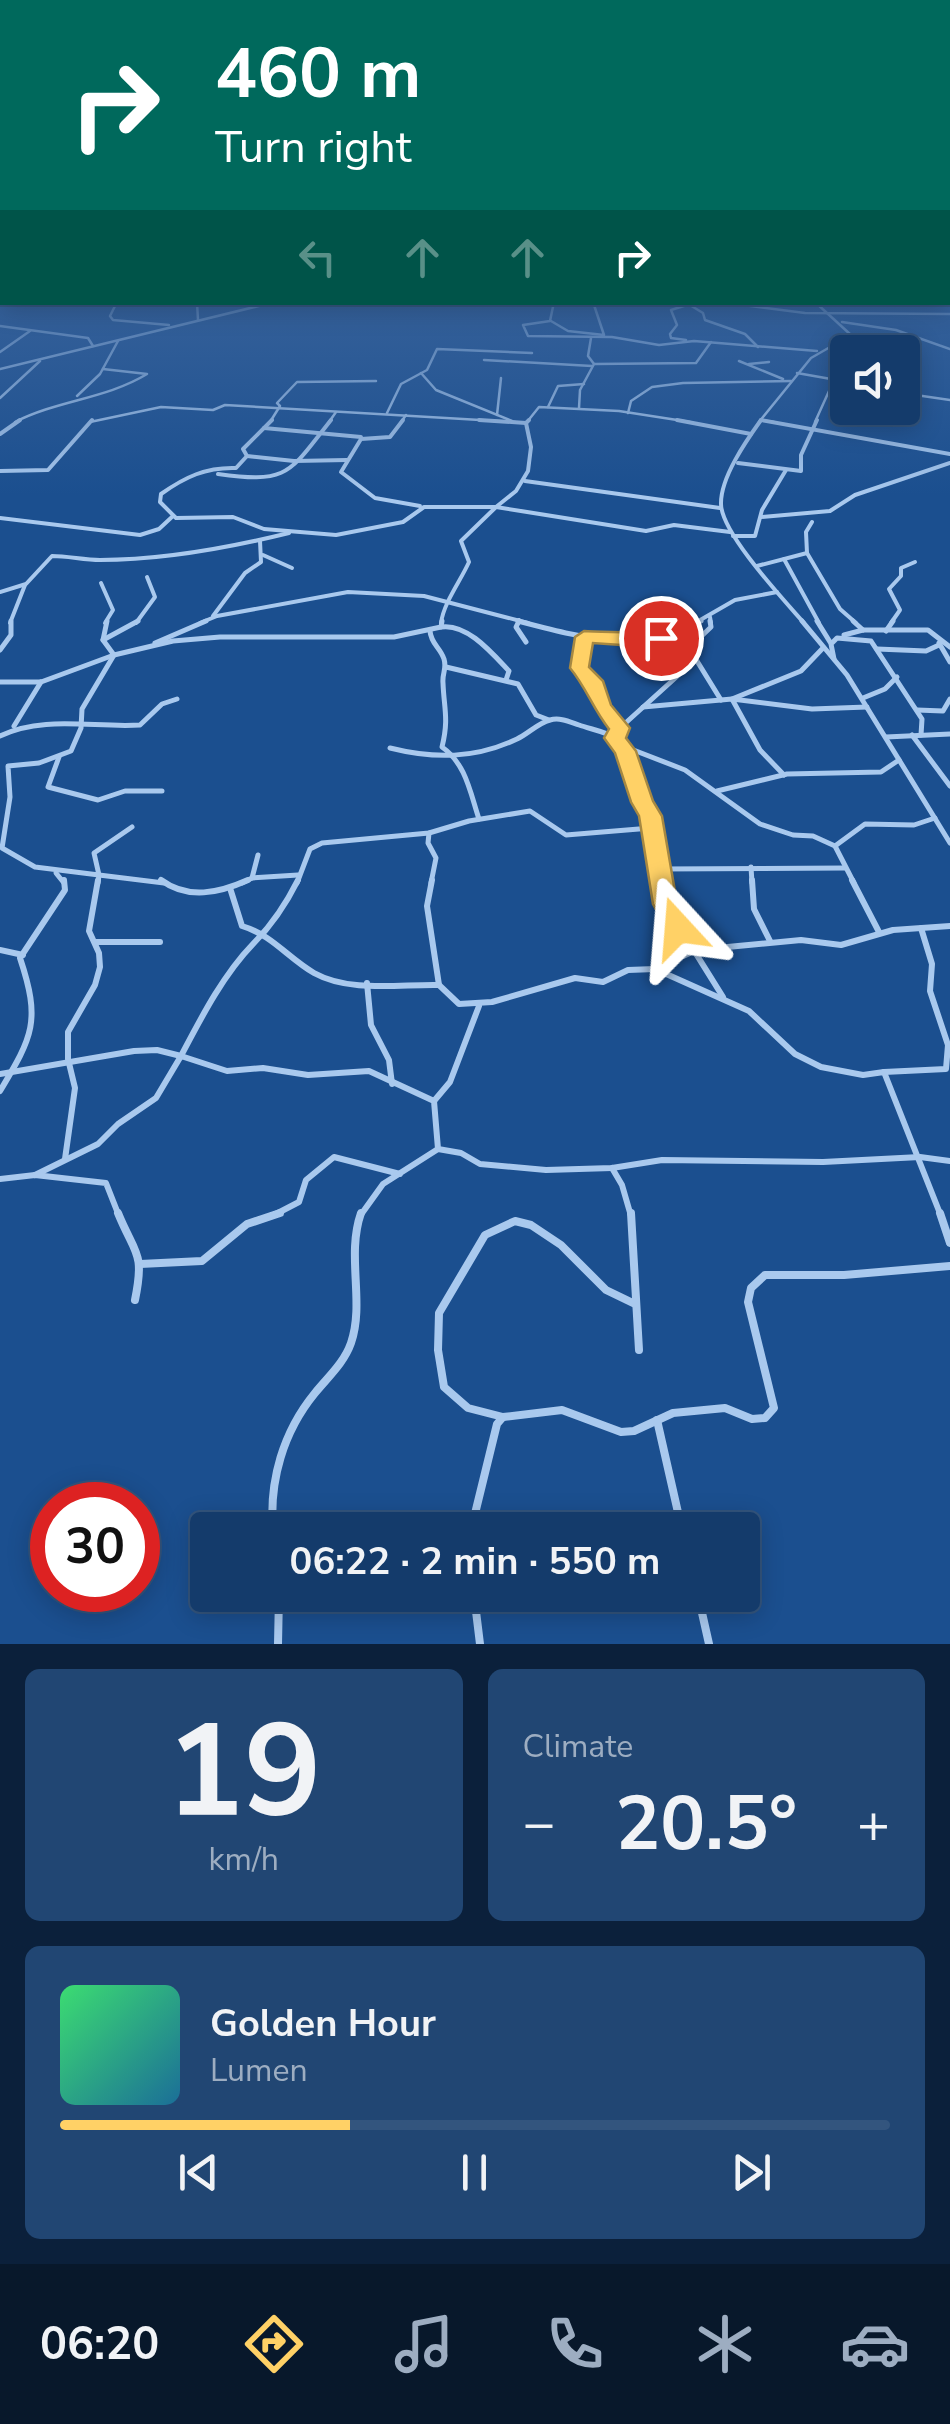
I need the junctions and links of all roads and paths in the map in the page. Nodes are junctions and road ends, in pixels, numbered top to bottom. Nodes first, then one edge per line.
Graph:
1 (118, 341) edge
2 (90, 342) edge
3 (114, 342) edge
4 (533, 342) edge
5 (590, 342) edge
6 (637, 342) edge
7 (688, 342) edge
8 (707, 342) edge
9 (712, 342) junction
10 (753, 342) edge
11 (837, 342) edge
12 (93, 346) junction
13 (758, 346) junction
14 (820, 351) junction
15 (532, 353) junction
16 (42, 358) junction
17 (484, 360) dead end
18 (535, 360) junction
19 (739, 361) dead end
20 (769, 362) dead end
21 (749, 364) junction
22 (593, 365) junction
23 (0, 368) edge
24 (103, 369) junction
25 (420, 373) junction
26 (797, 374) junction
27 (501, 378) dead end
28 (830, 379) edge
29 (789, 380) junction
30 (376, 381) dead end
31 (584, 384) junction
32 (830, 389) edge
33 (920, 395) edge
34 (0, 398) edge
35 (75, 398) junction
36 (950, 400) edge
37 (280, 406) junction
38 (548, 407) junction
39 (579, 408) junction
40 (337, 412) junction
41 (388, 413) junction
42 (628, 413) junction
43 (406, 415) junction
44 (497, 415) junction
45 (761, 420) junction
46 (515, 423) junction
47 (526, 424) junction
48 (264, 428) junction
49 (812, 429) junction
50 (0, 434) edge
51 (321, 434) junction
52 (751, 434) junction
53 (365, 438) junction
54 (950, 454) edge
55 (246, 456) junction
56 (304, 458) junction
57 (346, 460) junction
58 (737, 463) junction
59 (950, 463) edge
60 (786, 470) junction
61 (0, 471) edge
62 (218, 474) dead end
63 (525, 480) junction
64 (424, 506) junction
65 (496, 508) junction
66 (720, 508) junction
67 (173, 516) junction
68 (760, 517) junction
69 (0, 518) edge
70 (812, 522) dead end
71 (293, 532) junction
72 (731, 534) junction
73 (260, 542) junction
74 (807, 553) junction
75 (263, 555) junction
76 (784, 559) junction
77 (915, 562) dead end
78 (757, 566) junction
79 (292, 568) dead end
80 (147, 577) dead end
81 (101, 583) dead end
82 (26, 584) junction
83 (0, 592) edge
84 (777, 592) junction
85 (449, 601) junction
86 (710, 617) junction
87 (211, 618) junction
88 (519, 620) junction
89 (441, 626) junction
90 (863, 630) junction
91 (430, 631) junction
92 (886, 631) junction
93 (584, 637) junction
94 (836, 638) junction
95 (102, 640) junction
96 (526, 642) dead end
97 (939, 643) junction
98 (831, 644) junction
99 (148, 646) junction
100 (950, 647) edge
101 (823, 648) junction
102 (0, 650) edge
103 (878, 650) junction
104 (114, 656) junction
105 (694, 661) junction
106 (834, 662) junction
107 (950, 662) edge
108 (446, 667) junction
109 (897, 677) junction
110 (506, 680) junction
111 (0, 682) edge
112 (41, 682) junction
113 (862, 698) junction
114 (176, 699) dead end
115 (732, 699) junction
116 (722, 700) junction
117 (950, 700) edge
118 (642, 707) junction
119 (867, 707) junction
120 (917, 710) junction
121 (550, 720) junction
122 (14, 726) junction
123 (81, 728) junction
124 (620, 728) junction
125 (950, 734) edge
126 (921, 735) junction
127 (0, 736) edge
128 (912, 736) junction
129 (886, 737) junction
130 (616, 741) junction
131 (390, 748) dead end
132 (58, 757) junction
133 (456, 757) junction
134 (900, 760) junction
135 (0, 764) edge
136 (8, 766) junction
137 (784, 775) junction
138 (950, 786) edge
139 (162, 791) dead end
140 (716, 791) junction
141 (935, 818) junction
142 (479, 820) junction
143 (132, 826) dead end
144 (652, 828) junction
145 (429, 833) junction
146 (950, 844) edge
147 (835, 846) junction
148 (3, 853) edge
149 (258, 855) dead end
150 (751, 866) junction
151 (660, 868) junction
152 (845, 868) junction
153 (54, 871) junction
154 (99, 875) junction
155 (298, 875) junction
156 (252, 878) junction
157 (230, 888) junction
158 (950, 926) edge
159 (921, 928) junction
160 (879, 932) junction
161 (266, 934) junction
162 (94, 942) junction
163 (160, 942) dead end
164 (770, 942) junction
165 (0, 950) edge
166 (692, 952) junction
167 (23, 955) junction
168 (655, 969) junction
169 (367, 983) junction
170 (438, 985) junction
171 (725, 999) junction
172 (478, 1004) junction
173 (181, 1056) junction
174 (69, 1063) junction
175 (948, 1069) edge
176 (884, 1072) junction
177 (4, 1073) edge
178 (392, 1084) junction
179 (0, 1091) edge
180 (434, 1101) junction
181 (438, 1149) junction
182 (920, 1157) junction
183 (65, 1159) junction
184 (950, 1162) edge
185 (612, 1168) junction
186 (400, 1174) junction
187 (35, 1176) junction
188 (0, 1179) edge
189 (950, 1243) edge
190 (140, 1264) junction
191 (950, 1266) edge
192 (136, 1300) dead end
193 (635, 1304) junction
194 (640, 1350) dead end
195 (502, 1417) junction
196 (657, 1420) junction
197 (272, 1512) edge
198 (476, 1512) edge
199 (678, 1512) edge
200 (279, 1612) edge
201 (476, 1612) edge
202 (702, 1612) edge
203 (278, 1644) edge
204 (480, 1644) edge
205 (709, 1644) edge

1 - 24 street
2 - 12 street
3 - 12 street
4 - 15 street
5 - 22 street
6 - 7 street
8 - 9 street
9 - 13 street
9 - 22 street
10 - 13 street
11 - 14 street
12 - 16 street
13 - 14 street
14 - 26 street
15 - 18 street
15 - 25 street
16 - 23 street
16 - 34 street
17 - 18 street
18 - 22 street
19 - 21 street
20 - 21 street
21 - 29 street
22 - 31 street
24 - 35 street
24 - 35 street
25 - 41 street
25 - 44 street
26 - 28 street
26 - 29 street
27 - 44 street
29 - 42 street
29 - 45 street
30 - 37 street
31 - 38 street
31 - 39 street
32 - 49 street
33 - 36 street
35 - 50 street
37 - 40 street
37 - 48 street
37 - 61 street
38 - 39 street
38 - 47 street
39 - 42 street
40 - 41 street
40 - 51 street
41 - 43 street
42 - 52 street
43 - 46 street
43 - 53 street
44 - 46 street
45 - 49 street
45 - 52 street
46 - 47 street
47 - 63 street
48 - 51 street
48 - 55 street
49 - 54 street
49 - 60 street
51 - 53 street
51 - 56 street
52 - 58 street
53 - 57 street
55 - 56 street
55 - 67 street
56 - 57 street
56 - 62 street
57 - 64 street
58 - 60 street
58 - 66 street
59 - 68 street
60 - 68 street
63 - 65 street
63 - 66 street
64 - 65 street
64 - 71 street
65 - 72 street
65 - 85 street
66 - 72 street
67 - 69 street
67 - 71 street
68 - 72 street
70 - 74 street
71 - 73 street
72 - 78 street
73 - 75 street
73 - 82 street
74 - 76 street
74 - 90 street
75 - 79 street
75 - 87 street
76 - 78 street
76 - 98 street
77 - 92 street
78 - 84 street
80 - 95 street
81 - 95 street
82 - 83 street
82 - 102 street
84 - 86 street
84 - 101 street
85 - 87 street
85 - 88 street
85 - 89 street
86 - 93 street
86 - 105 street
87 - 99 street
88 - 93 street
88 - 96 street
89 - 91 street
89 - 110 street
90 - 92 street
90 - 94 street
91 - 99 street
91 - 108 street
92 - 97 street
93 - 124 street
94 - 98 street
94 - 103 street
95 - 104 street
97 - 100 street
97 - 103 street
97 - 107 street
98 - 106 street
99 - 104 street
101 - 106 street
101 - 115 street
103 - 109 street
104 - 112 street
104 - 123 street
105 - 116 street
105 - 118 street
106 - 113 street
108 - 110 street
108 - 133 street
109 - 113 street
109 - 120 street
110 - 121 street
111 - 112 street
112 - 122 street
113 - 119 street
114 - 123 street
115 - 116 street
115 - 119 street
115 - 137 street
116 - 118 street
117 - 120 street
118 - 124 street
119 - 129 street
120 - 126 street
121 - 130 street
121 - 133 street
122 - 123 street
122 - 127 street
123 - 132 street
124 - 130 street
125 - 126 street
126 - 128 street
128 - 129 street
128 - 138 street
129 - 134 street
130 - 140 street
130 - 144 street
131 - 133 street
132 - 136 street
132 - 139 street
133 - 142 street
134 - 137 street
134 - 141 street
135 - 136 street
136 - 148 street
137 - 140 street
140 - 147 street
141 - 146 street
141 - 147 street
142 - 144 street
142 - 145 street
143 - 154 street
144 - 151 street
145 - 155 street
145 - 170 street
147 - 152 street
148 - 153 street
149 - 156 street
150 - 151 street
150 - 152 street
150 - 164 street
151 - 166 street
152 - 160 street
153 - 154 street
153 - 167 street
154 - 157 street
154 - 162 street
155 - 156 street
155 - 161 street
156 - 157 street
157 - 161 street
158 - 159 street
159 - 160 street
159 - 175 street
160 - 164 street
161 - 169 street
161 - 173 street
162 - 163 street
162 - 174 street
164 - 166 street
165 - 167 street
166 - 168 street
166 - 171 street
167 - 177 street
168 - 171 street
168 - 172 street
169 - 170 street
169 - 178 street
170 - 172 street
171 - 176 street
172 - 180 street
173 - 174 street
173 - 178 street
173 - 183 street
174 - 177 street
174 - 183 street
175 - 176 street
176 - 182 street
177 - 179 street
178 - 180 street
180 - 181 street
181 - 185 street
181 - 186 street
182 - 184 street
182 - 185 street
182 - 189 street
183 - 187 street
185 - 193 street
186 - 190 street
186 - 197 street
187 - 188 street
187 - 190 street
190 - 192 street
191 - 196 street
193 - 194 street
193 - 195 street
195 - 196 street
195 - 198 street
196 - 199 street
200 - 203 street
201 - 204 street
202 - 205 street

